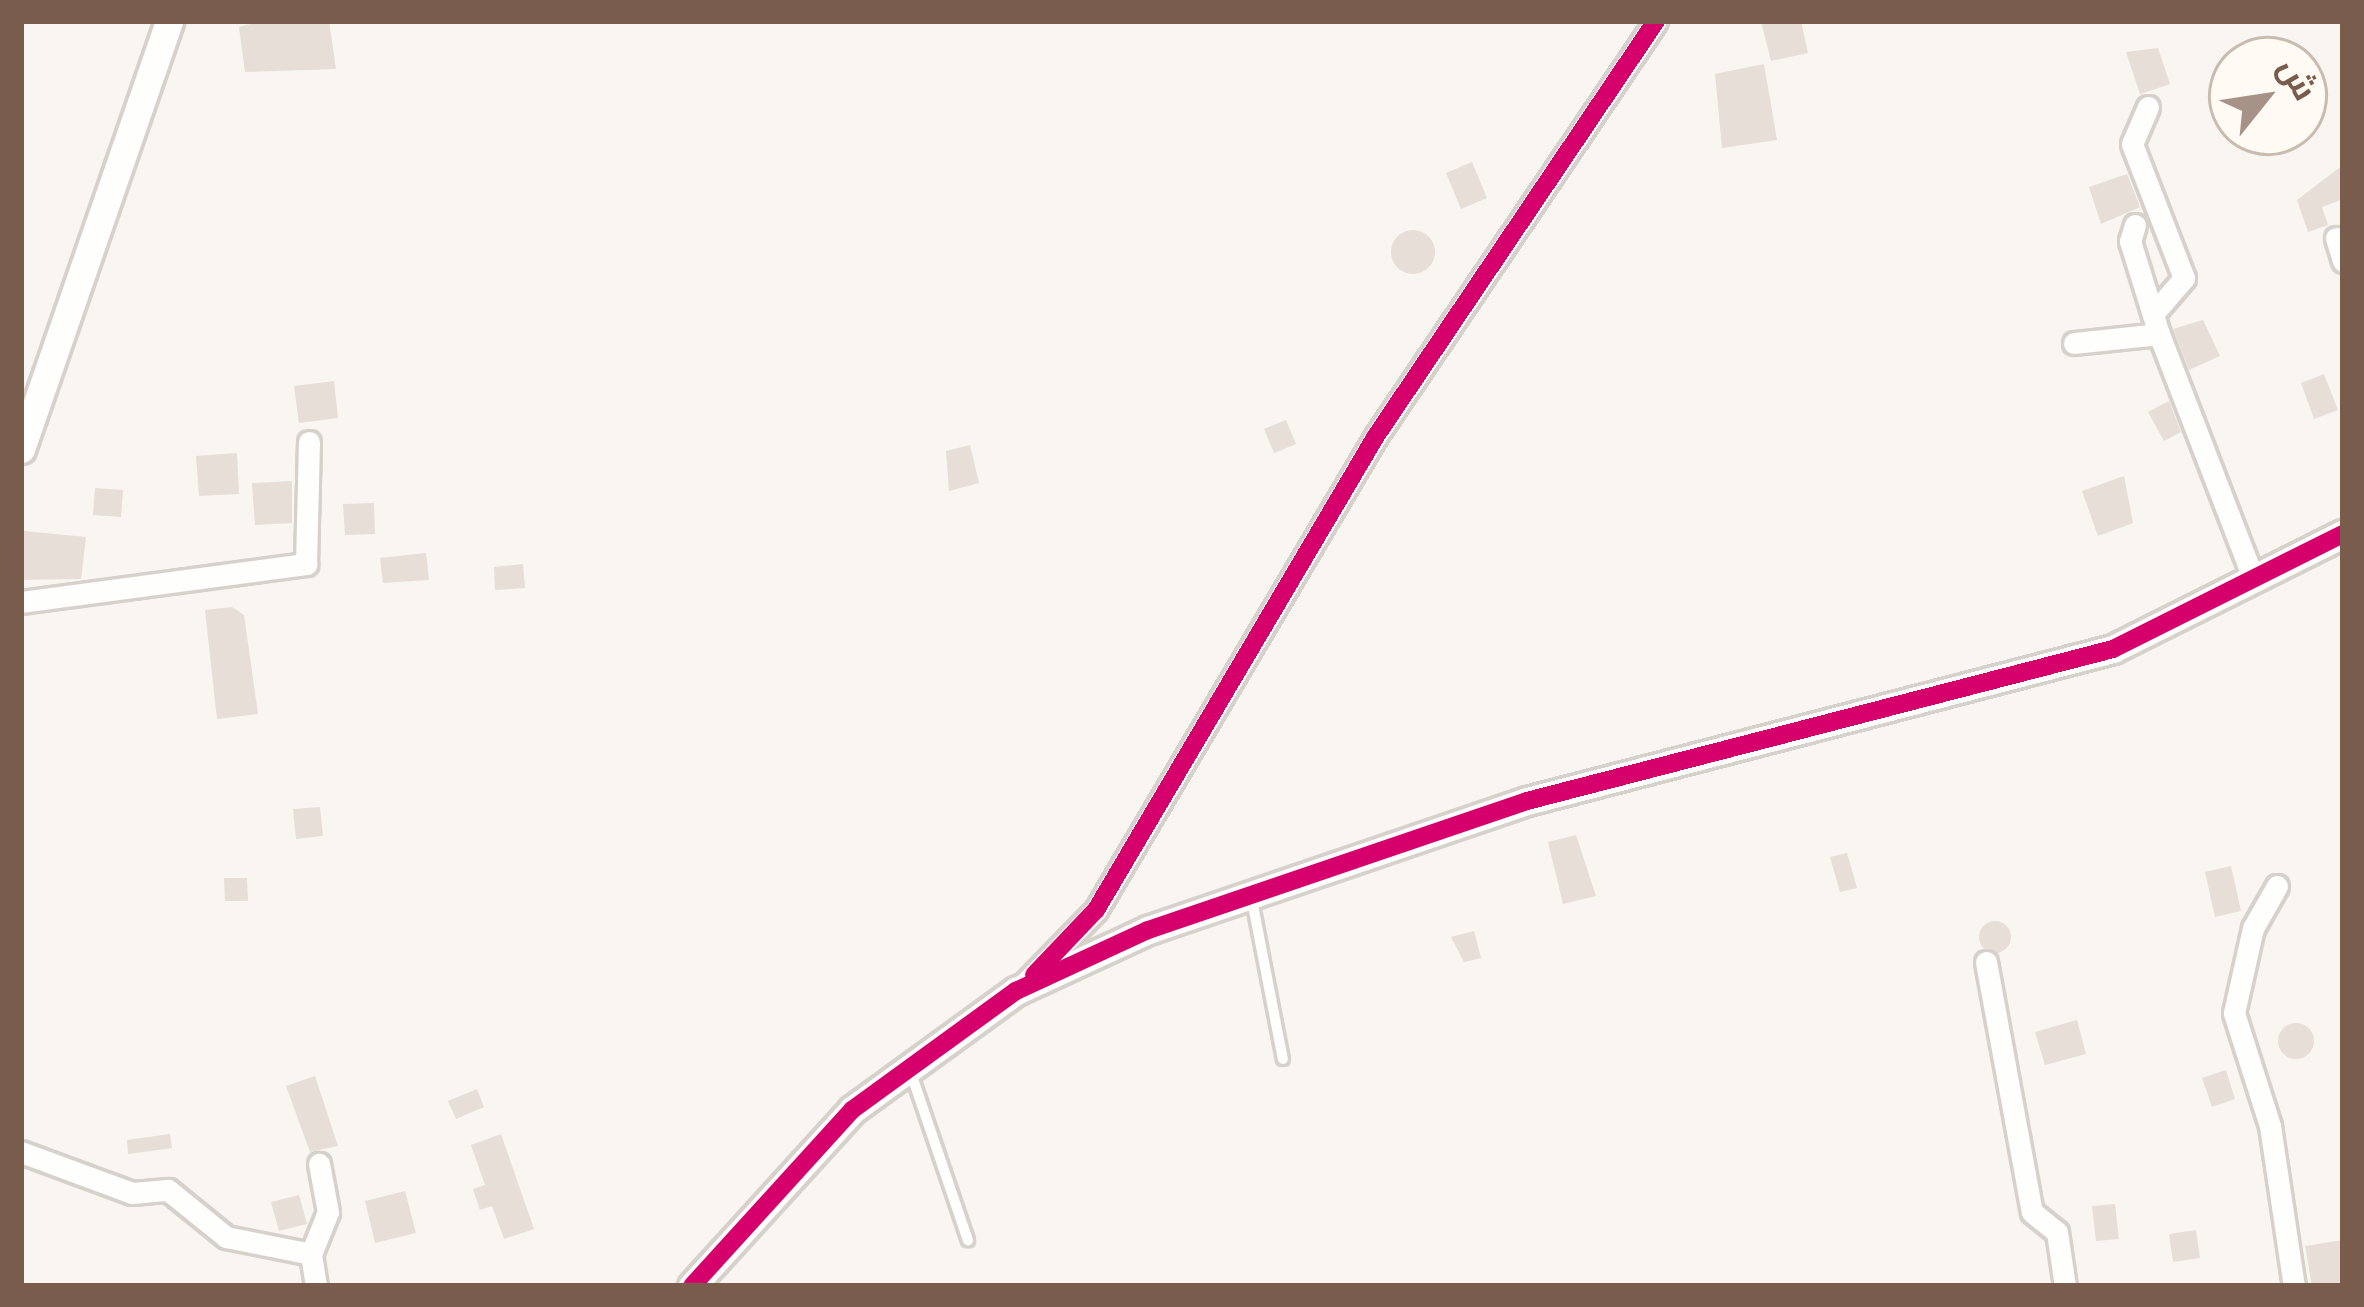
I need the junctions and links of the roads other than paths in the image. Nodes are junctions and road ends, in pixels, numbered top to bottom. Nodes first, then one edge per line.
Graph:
1 (170, 21) edge
2 (1656, 21) edge
3 (2148, 107) dead end
4 (2135, 225) dead end
5 (2336, 238) dead end
6 (2343, 261) edge
7 (2156, 324) junction
8 (2074, 343) dead end
9 (309, 442) dead end
10 (21, 448) edge
11 (2343, 534) edge
12 (2253, 578) junction
13 (21, 602) edge
14 (2277, 886) dead end
15 (1251, 892) junction
16 (1986, 962) dead end
17 (1016, 991) junction
18 (1283, 1059) dead end
19 (910, 1070) junction
20 (21, 1152) edge
21 (319, 1164) dead end
22 (968, 1240) dead end
23 (310, 1254) junction
24 (316, 1286) edge
25 (692, 1286) edge
26 (2065, 1286) edge
27 (2294, 1286) edge

1 - 10 street
2 - 17 street
3 - 7 street
4 - 7 street
5 - 6 street
7 - 8 street
7 - 12 street
9 - 13 street
11 - 12 street
12 - 15 street
14 - 27 street
15 - 17 street
15 - 18 lane
16 - 26 street
17 - 19 street
19 - 22 lane
19 - 25 street
20 - 23 street
21 - 23 street
23 - 24 street

